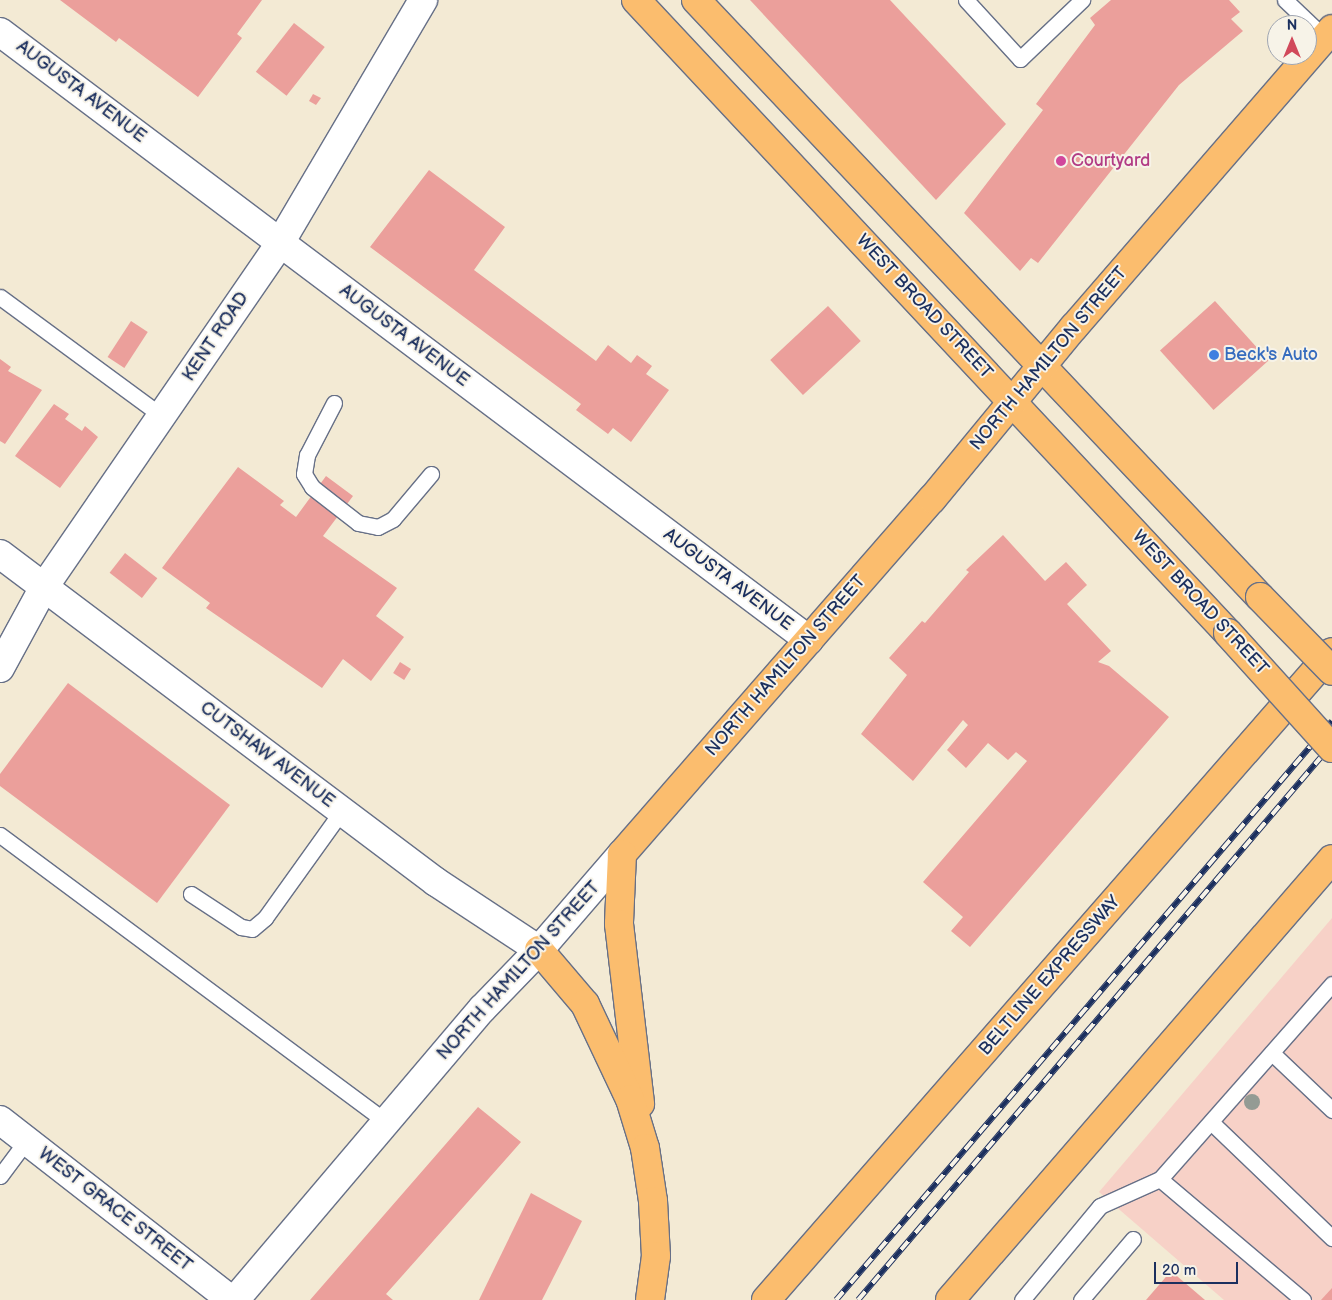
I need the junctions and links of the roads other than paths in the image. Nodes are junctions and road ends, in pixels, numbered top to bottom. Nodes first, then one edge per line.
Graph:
1 (423, 0) edge
2 (636, 0) edge
3 (696, 0) edge
4 (966, 0) edge
5 (1082, 0) edge
6 (1286, 0) edge
7 (0, 32) edge
8 (1328, 33) edge
9 (280, 242) junction
10 (0, 296) edge
11 (1042, 367) junction
12 (1014, 402) junction
13 (334, 403) dead end
14 (162, 416) junction
15 (431, 474) dead end
16 (0, 554) edge
17 (44, 587) junction
18 (803, 647) junction
19 (1332, 652) edge
20 (0, 668) edge
21 (1332, 671) edge
22 (1332, 748) edge
23 (341, 812) junction
24 (0, 835) edge
25 (622, 854) junction
26 (1332, 859) edge
27 (191, 894) dead end
28 (539, 950) junction
29 (1332, 984) edge
30 (1272, 1053) junction
31 (1332, 1110) edge
32 (0, 1120) edge
33 (387, 1122) junction
34 (1211, 1122) junction
35 (26, 1141) junction
36 (645, 1148) junction
37 (0, 1176) edge
38 (1160, 1179) junction
39 (1332, 1238) edge
40 (1133, 1239) dead end
41 (231, 1300) edge
42 (235, 1300) edge
43 (650, 1300) edge
44 (766, 1300) edge
45 (950, 1300) edge
46 (1022, 1300) edge
47 (1081, 1300) edge
48 (1303, 1300) edge

1 - 9 street, KENT ROAD
2 - 12 main road, WEST BROAD STREET
3 - 11 main road
4 - 5 lane
6 - 8 lane
7 - 9 street, AUGUSTA AVENUE
8 - 11 main road, NORTH HAMILTON STREET
9 - 14 street, KENT ROAD
9 - 18 street, AUGUSTA AVENUE
10 - 14 lane
11 - 12 main road, NORTH HAMILTON STREET
11 - 21 main road, bridge
12 - 18 main road, NORTH HAMILTON STREET
12 - 22 main road, WEST BROAD STREET, bridge
13 - 15 lane
14 - 17 street, KENT ROAD
16 - 17 street, CUTSHAW AVENUE
17 - 20 street, KENT ROAD
17 - 23 street, CUTSHAW AVENUE
18 - 25 main road, NORTH HAMILTON STREET
19 - 44 main road, BELTLINE EXPRESSWAY
23 - 27 lane
23 - 28 street, CUTSHAW AVENUE
24 - 33 lane
25 - 28 street, NORTH HAMILTON STREET
25 - 36 main road
26 - 45 main road
28 - 33 street, NORTH HAMILTON STREET
28 - 36 main road
29 - 30 lane
30 - 31 lane
30 - 34 lane
32 - 35 street, WEST GRACE STREET
33 - 42 street, NORTH HAMILTON STREET
34 - 38 lane
34 - 39 lane
35 - 37 lane
35 - 41 street, WEST GRACE STREET
36 - 43 main road
38 - 46 lane
38 - 48 lane
40 - 47 lane

